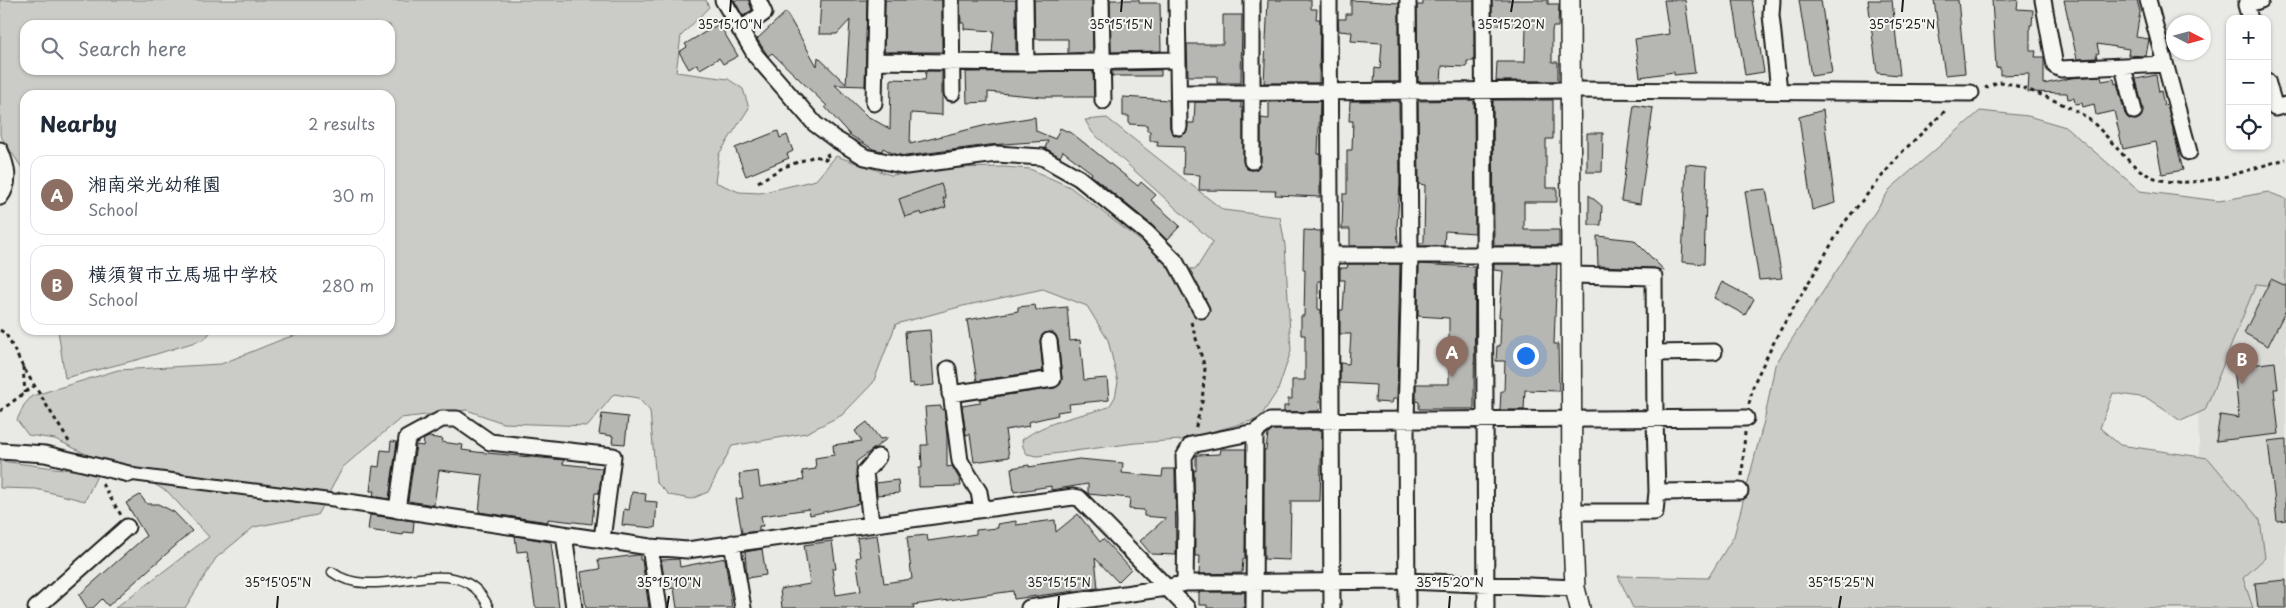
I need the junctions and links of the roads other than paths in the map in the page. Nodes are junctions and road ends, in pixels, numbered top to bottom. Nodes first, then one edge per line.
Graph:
1 (723, 0) edge
2 (758, 0) edge
3 (876, 0) edge
4 (951, 0) edge
5 (1025, 0) edge
6 (1102, 0) edge
7 (1177, 0) edge
8 (1252, 0) edge
9 (1329, 0) edge
10 (1408, 0) edge
11 (1483, 0) edge
12 (1570, 0) edge
13 (1772, 0) edge
14 (2043, 0) edge
15 (2148, 0) edge
16 (2261, 0) edge
17 (2249, 15) edge
18 (740, 30) junction
19 (1178, 60) junction
20 (876, 61) junction
21 (1102, 61) junction
22 (952, 62) junction
23 (1026, 63) junction
24 (2165, 64) junction
25 (2123, 67) junction
26 (1572, 90) junction
27 (1484, 91) junction
28 (1779, 91) junction
29 (952, 92) dead end
30 (1252, 92) junction
31 (1330, 92) junction
32 (1409, 92) junction
33 (1179, 93) junction
34 (1971, 93) road end
35 (2271, 94) edge
36 (1103, 101) dead end
37 (874, 104) dead end
38 (2286, 105) edge
39 (2134, 111) dead end
40 (1179, 127) dead end
41 (0, 150) edge
42 (2189, 152) dead end
43 (1252, 161) dead end
44 (0, 197) edge
45 (1332, 255) junction
46 (1484, 255) junction
47 (1572, 255) junction
48 (1410, 256) junction
49 (1572, 275) junction
50 (1202, 310) road end
51 (1049, 342) dead end
52 (1714, 352) dead end
53 (1655, 353) junction
54 (948, 369) dead end
55 (950, 394) junction
56 (1746, 418) road end
57 (1331, 420) junction
58 (1572, 420) junction
59 (1654, 420) junction
60 (1485, 421) junction
61 (1406, 422) junction
62 (1255, 432) junction
63 (0, 451) edge
64 (878, 457) dead end
65 (129, 474) joint
66 (1740, 491) road end
67 (1657, 492) junction
68 (341, 500) joint
69 (982, 509) junction
70 (397, 510) junction
71 (1572, 512) junction
72 (871, 524) junction
73 (127, 527) road end
74 (564, 534) junction
75 (602, 539) junction
76 (732, 543) junction
77 (650, 547) junction
78 (332, 572) dead end
79 (1407, 581) junction
80 (1331, 582) junction
81 (1254, 583) junction
82 (1185, 584) junction
83 (1485, 584) junction
84 (1166, 588) junction
85 (1575, 588) junction
86 (1126, 601) edge
87 (36, 608) edge
88 (489, 608) edge
89 (574, 608) edge
90 (659, 608) edge
91 (743, 608) edge
92 (1029, 608) edge
93 (1187, 608) edge
94 (1254, 608) edge
95 (1332, 608) edge
96 (1407, 608) edge
97 (1486, 608) edge
98 (1580, 608) edge

1 - 18 street
2 - 18 street
3 - 20 street
4 - 22 street
5 - 23 street
6 - 21 street
7 - 19 street
8 - 30 street
9 - 31 street
10 - 32 street
11 - 27 street
12 - 26 street
13 - 28 street
14 - 25 street
15 - 24 street
16 - 17 street
18 - 50 street
19 - 21 street
19 - 33 street
20 - 22 street
20 - 37 street
21 - 23 street
21 - 36 street
22 - 23 street
22 - 29 street
24 - 25 street
24 - 42 street
25 - 39 street
26 - 27 street
26 - 28 street
26 - 47 street
27 - 32 street
27 - 46 street
28 - 34 street
30 - 31 street
30 - 33 street
30 - 43 street
31 - 32 street
31 - 45 street
32 - 48 street
33 - 40 street
35 - 38 street
41 - 44 street
45 - 48 street
45 - 57 street
46 - 47 street
46 - 48 street
46 - 60 street
47 - 49 street
48 - 61 street
49 - 53 street
49 - 58 street
51 - 55 street
52 - 53 street
53 - 59 street
54 - 55 street
55 - 69 street
56 - 59 street
57 - 61 street
57 - 62 street
57 - 80 street
58 - 59 street
58 - 60 street
58 - 71 street
59 - 67 street
60 - 61 street
60 - 83 street
61 - 79 street
62 - 81 street
62 - 82 street
63 - 65 street
64 - 72 street
65 - 68 street
66 - 67 street
67 - 71 street
68 - 70 street
69 - 72 street
69 - 84 street
70 - 74 street
70 - 75 street
71 - 85 street
72 - 76 street
73 - 87 street
74 - 75 street
74 - 89 street
75 - 77 street
76 - 77 street
76 - 91 street
77 - 90 street
78 - 88 lane
79 - 80 street
79 - 83 street
79 - 96 street
80 - 81 street
80 - 95 street
81 - 82 street
81 - 94 street
82 - 84 street
83 - 85 street
83 - 97 street
84 - 86 street
84 - 93 street
85 - 98 street
86 - 92 street

